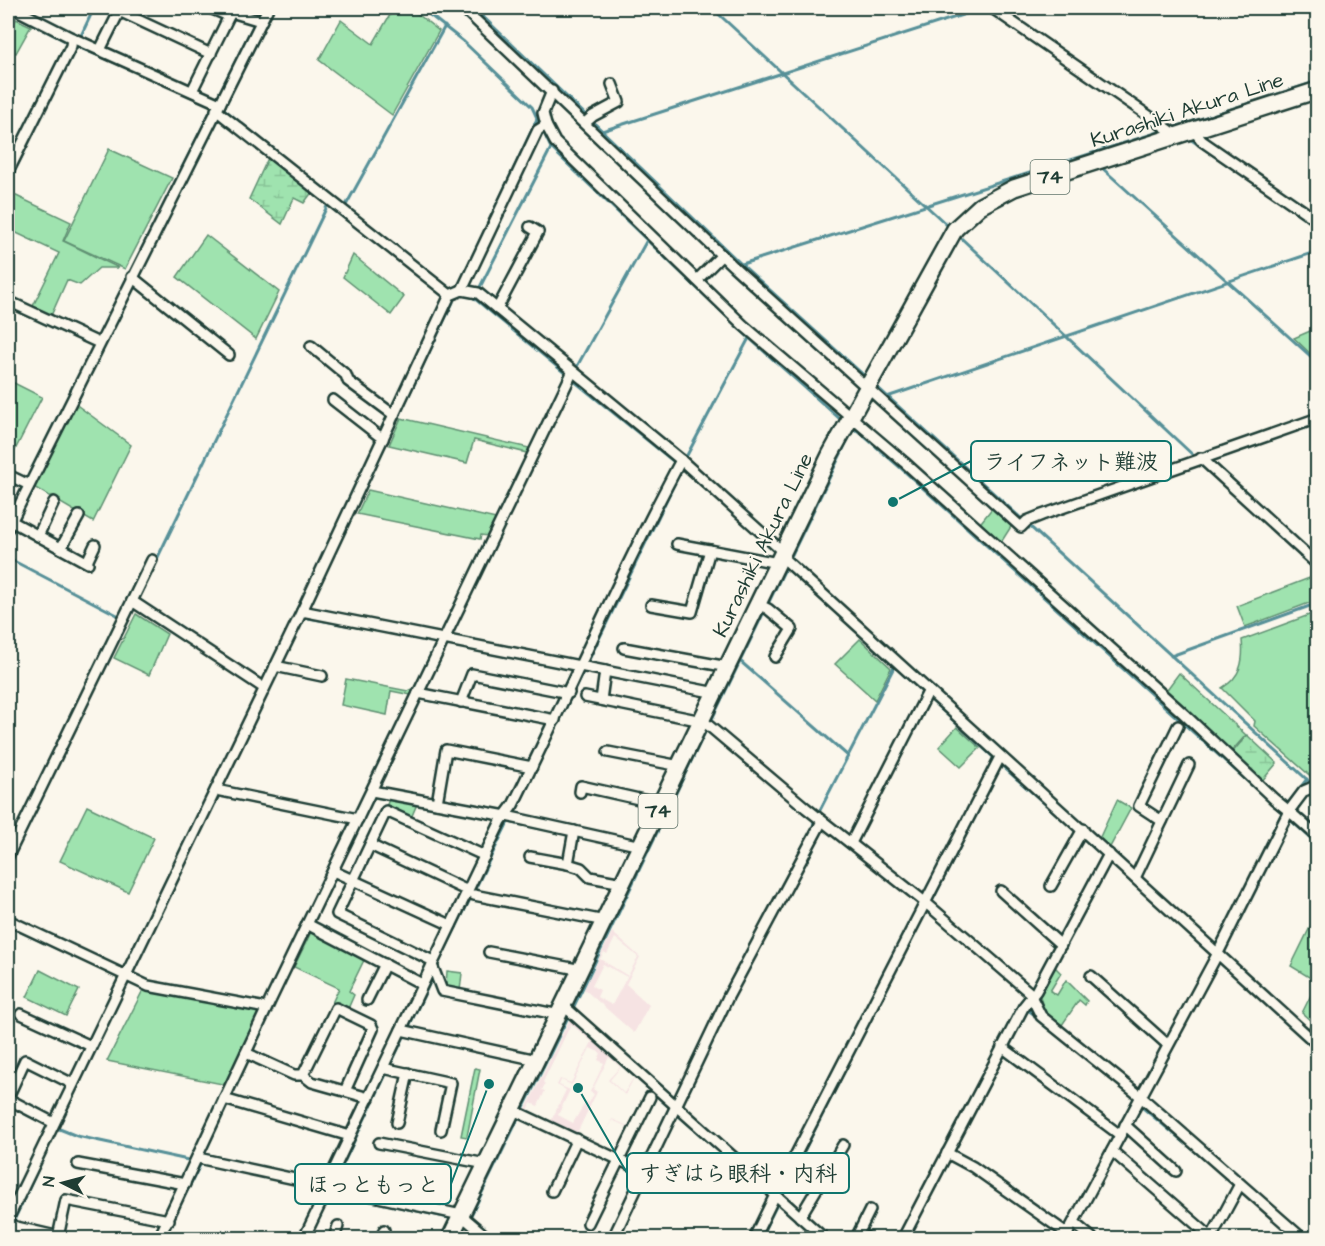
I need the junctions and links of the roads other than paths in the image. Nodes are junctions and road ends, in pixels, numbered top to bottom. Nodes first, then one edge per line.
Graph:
1 (13, 8) edge
2 (210, 8) edge
3 (268, 8) edge
4 (463, 8) edge
5 (992, 8) edge
6 (120, 9) edge
7 (231, 12) edge
8 (261, 21) junction
9 (74, 41) junction
10 (100, 50) junction
11 (211, 54) junction
12 (612, 84) dead end
13 (1317, 90) edge
14 (192, 91) junction
15 (552, 91) junction
16 (216, 104) junction
17 (585, 123) junction
18 (543, 127) junction
19 (1194, 130) junction
20 (1178, 136) junction
21 (8, 172) edge
22 (1317, 221) edge
23 (530, 227) dead end
24 (722, 255) junction
25 (132, 277) junction
26 (697, 280) junction
27 (462, 290) junction
28 (450, 295) junction
29 (8, 301) edge
30 (497, 309) junction
31 (96, 342) junction
32 (311, 346) dead end
33 (229, 355) dead end
34 (573, 373) junction
35 (869, 383) junction
36 (333, 400) dead end
37 (394, 415) junction
38 (849, 417) junction
39 (1317, 418) edge
40 (383, 439) junction
41 (681, 460) junction
42 (1203, 460) junction
43 (8, 475) edge
44 (26, 484) junction
45 (54, 502) dead end
46 (79, 516) dead end
47 (9, 525) edge
48 (38, 536) junction
49 (677, 544) dead end
50 (95, 545) dead end
51 (61, 548) junction
52 (710, 550) junction
53 (784, 559) junction
54 (152, 560) dead end
55 (1317, 565) edge
56 (134, 602) junction
57 (651, 605) dead end
58 (763, 607) junction
59 (304, 612) junction
60 (444, 639) junction
61 (624, 648) dead end
62 (775, 657) dead end
63 (585, 666) junction
64 (278, 667) junction
65 (728, 667) junction
66 (605, 671) junction
67 (322, 676) dead end
68 (264, 688) junction
69 (569, 693) junction
70 (716, 693) junction
71 (420, 694) junction
72 (927, 695) junction
73 (585, 697) dead end
74 (601, 700) junction
75 (461, 702) junction
76 (555, 720) junction
77 (706, 723) junction
78 (1178, 726) dead end
79 (608, 752) dead end
80 (1000, 757) junction
81 (1189, 765) dead end
82 (532, 766) junction
83 (680, 766) junction
84 (1314, 786) edge
85 (218, 790) junction
86 (374, 791) junction
87 (580, 792) dead end
88 (437, 803) junction
89 (661, 804) junction
90 (1286, 812) junction
91 (506, 816) junction
92 (358, 819) junction
93 (822, 821) junction
94 (1162, 821) junction
95 (1081, 832) junction
96 (574, 834) junction
97 (1317, 837) edge
98 (851, 843) junction
99 (370, 845) junction
100 (641, 846) junction
101 (8, 856) edge
102 (484, 856) junction
103 (530, 857) dead end
104 (1107, 857) junction
105 (568, 864) junction
106 (336, 872) junction
107 (1135, 878) junction
108 (354, 880) junction
109 (623, 884) junction
110 (1052, 886) dead end
111 (1001, 891) dead end
112 (471, 893) junction
113 (925, 905) junction
114 (8, 920) edge
115 (605, 921) junction
116 (452, 925) junction
117 (309, 926) junction
118 (1061, 945) junction
119 (489, 952) dead end
120 (1216, 954) junction
121 (385, 964) junction
122 (434, 968) junction
123 (582, 970) junction
124 (1090, 976) dead end
125 (128, 978) junction
126 (422, 984) junction
127 (1031, 997) junction
128 (367, 1000) dead end
129 (267, 1008) junction
130 (562, 1011) junction
131 (21, 1014) dead end
132 (404, 1031) junction
133 (1166, 1043) junction
134 (1317, 1045) edge
135 (91, 1046) junction
136 (1004, 1049) junction
137 (249, 1054) junction
138 (537, 1060) junction
139 (386, 1069) junction
140 (408, 1073) junction
141 (303, 1075) junction
142 (73, 1084) junction
143 (345, 1091) junction
144 (1140, 1096) junction
145 (650, 1097) dead end
146 (8, 1098) edge
147 (369, 1098) junction
148 (227, 1099) junction
149 (677, 1108) junction
150 (518, 1112) junction
151 (54, 1123) junction
152 (397, 1123) dead end
153 (1125, 1125) junction
154 (441, 1130) dead end
155 (1118, 1133) junction
156 (350, 1136) junction
157 (577, 1139) junction
158 (379, 1143) dead end
159 (843, 1145) dead end
160 (1112, 1151) junction
161 (950, 1155) junction
162 (198, 1158) junction
163 (620, 1159) junction
164 (78, 1164) dead end
165 (486, 1164) junction
166 (642, 1171) junction
167 (1176, 1171) dead end
168 (185, 1184) junction
169 (329, 1186) junction
170 (1239, 1186) junction
171 (552, 1191) dead end
172 (775, 1197) junction
173 (870, 1210) dead end
174 (461, 1215) junction
175 (801, 1217) junction
176 (169, 1220) junction
177 (1074, 1223) junction
178 (9, 1224) edge
179 (588, 1224) dead end
180 (338, 1226) dead end
181 (1065, 1235) edge
182 (617, 1236) edge
183 (61, 1238) edge
184 (306, 1238) edge
185 (1211, 1238) edge
186 (159, 1239) edge
187 (334, 1239) edge
188 (450, 1239) edge
189 (488, 1239) edge
190 (754, 1239) edge
191 (824, 1239) edge
192 (867, 1239) edge
193 (903, 1239) edge
194 (1092, 1239) edge
195 (1302, 1239) edge

1 - 9 street
2 - 7 street
3 - 8 street
4 - 15 street
5 - 20 street
6 - 10 street
6 - 11 street
7 - 8 street
7 - 11 street
8 - 16 street
9 - 10 street
9 - 21 street
10 - 14 street
11 - 14 street
12 - 17 street
13 - 19 main road, Kurashiki Akura Line / 74
14 - 16 street
15 - 17 street
15 - 18 street
16 - 25 street
16 - 28 street
17 - 24 street
18 - 26 street
18 - 27 street
19 - 20 main road, Kurashiki Akura Line / 74
19 - 22 street
20 - 35 main road, Kurashiki Akura Line / 74
23 - 30 street
24 - 26 street
24 - 35 street
25 - 31 street
25 - 33 street
26 - 38 street
27 - 28 street
27 - 30 street
28 - 37 street
29 - 31 street
30 - 34 street
31 - 44 street
32 - 37 street
34 - 41 street
34 - 60 street
35 - 38 main road, Kurashiki Akura Line / 74
35 - 42 street
36 - 40 street
37 - 40 street
38 - 53 main road, Kurashiki Akura Line / 74
38 - 90 street
39 - 42 street
40 - 59 street
41 - 53 street
41 - 63 street
42 - 55 street
43 - 44 street
44 - 47 street
45 - 48 street
46 - 51 street
47 - 48 street
48 - 51 street
49 - 52 street
50 - 51 street
52 - 53 street
52 - 57 street
53 - 58 main road, Kurashiki Akura Line / 74
53 - 72 street
54 - 56 street
56 - 68 street
56 - 101 street
58 - 62 street
58 - 65 main road, Kurashiki Akura Line / 74
59 - 60 street
59 - 64 street
60 - 63 street
60 - 71 street
61 - 65 street
63 - 66 street
63 - 69 street
64 - 67 street
64 - 68 street
65 - 70 main road, Kurashiki Akura Line / 74
66 - 70 street
66 - 74 street
68 - 85 street
69 - 75 street
69 - 76 street
70 - 77 main road, Kurashiki Akura Line / 74
71 - 75 street
71 - 86 street
72 - 80 street
72 - 98 street
73 - 74 street
74 - 77 street
75 - 76 street
76 - 82 street
77 - 83 main road, Kurashiki Akura Line / 74
77 - 93 street
78 - 94 street
79 - 83 street
80 - 95 street
80 - 113 street
81 - 94 street
82 - 88 street
82 - 91 street
83 - 89 main road, Kurashiki Akura Line / 74
84 - 90 street
85 - 92 street
85 - 125 street
86 - 88 street
86 - 92 street
87 - 89 street
88 - 91 street
89 - 100 main road, Kurashiki Akura Line / 74
90 - 97 street
90 - 120 street
91 - 96 street
91 - 102 street
92 - 106 street
93 - 98 street
93 - 149 street
94 - 107 street
95 - 104 street
95 - 110 street
96 - 100 street
96 - 105 street
98 - 113 street
99 - 102 street
99 - 108 street
99 - 112 street
100 - 109 main road, Kurashiki Akura Line / 74
102 - 112 street
103 - 105 street
104 - 107 street
104 - 118 street
105 - 109 street
106 - 108 street
106 - 117 street
107 - 120 street
108 - 116 street
108 - 122 street
109 - 115 main road, Kurashiki Akura Line / 74
111 - 118 street
112 - 115 street
112 - 116 street
113 - 127 street
113 - 172 street
114 - 125 street
115 - 123 main road, Kurashiki Akura Line / 74
116 - 122 street
117 - 121 street
117 - 129 street
118 - 127 street
119 - 123 street
120 - 133 street
120 - 134 street
121 - 126 street
121 - 128 street
122 - 126 street
122 - 130 street
123 - 130 main road, Kurashiki Akura Line / 74
124 - 133 street
125 - 129 street
125 - 135 street
126 - 132 street
127 - 136 street
127 - 144 street
129 - 137 street
130 - 138 main road, Kurashiki Akura Line / 74
130 - 149 street
131 - 135 street
132 - 138 street
132 - 139 street
133 - 144 street
135 - 142 street
136 - 155 street
136 - 161 street
137 - 141 street
137 - 148 street
138 - 150 main road, Kurashiki Akura Line / 74
139 - 140 street
139 - 147 street
140 - 152 street
140 - 154 street
141 - 143 street
141 - 143 street
142 - 146 street
142 - 151 street
143 - 147 street
144 - 153 street
144 - 170 street
145 - 163 street
146 - 151 street
147 - 156 street
148 - 156 street
148 - 162 street
149 - 166 street
149 - 172 street
150 - 157 street
150 - 165 main road, Kurashiki Akura Line / 74
151 - 178 street
153 - 155 street
153 - 167 street
155 - 160 street
156 - 169 street
157 - 163 street
157 - 171 street
158 - 165 street
159 - 175 street
160 - 177 street
160 - 185 street
161 - 181 street
161 - 193 street
162 - 168 street
162 - 169 street
163 - 166 street
163 - 179 street
164 - 168 street
165 - 174 main road, Kurashiki Akura Line / 74
166 - 182 street
168 - 176 street
169 - 174 street
169 - 184 street
170 - 185 street
170 - 195 street
172 - 175 street
172 - 190 street
173 - 192 street
174 - 188 main road, Kurashiki Akura Line / 74
174 - 189 street
175 - 191 street
176 - 183 street
176 - 186 street
177 - 181 street
177 - 194 street
178 - 183 street
180 - 187 street

